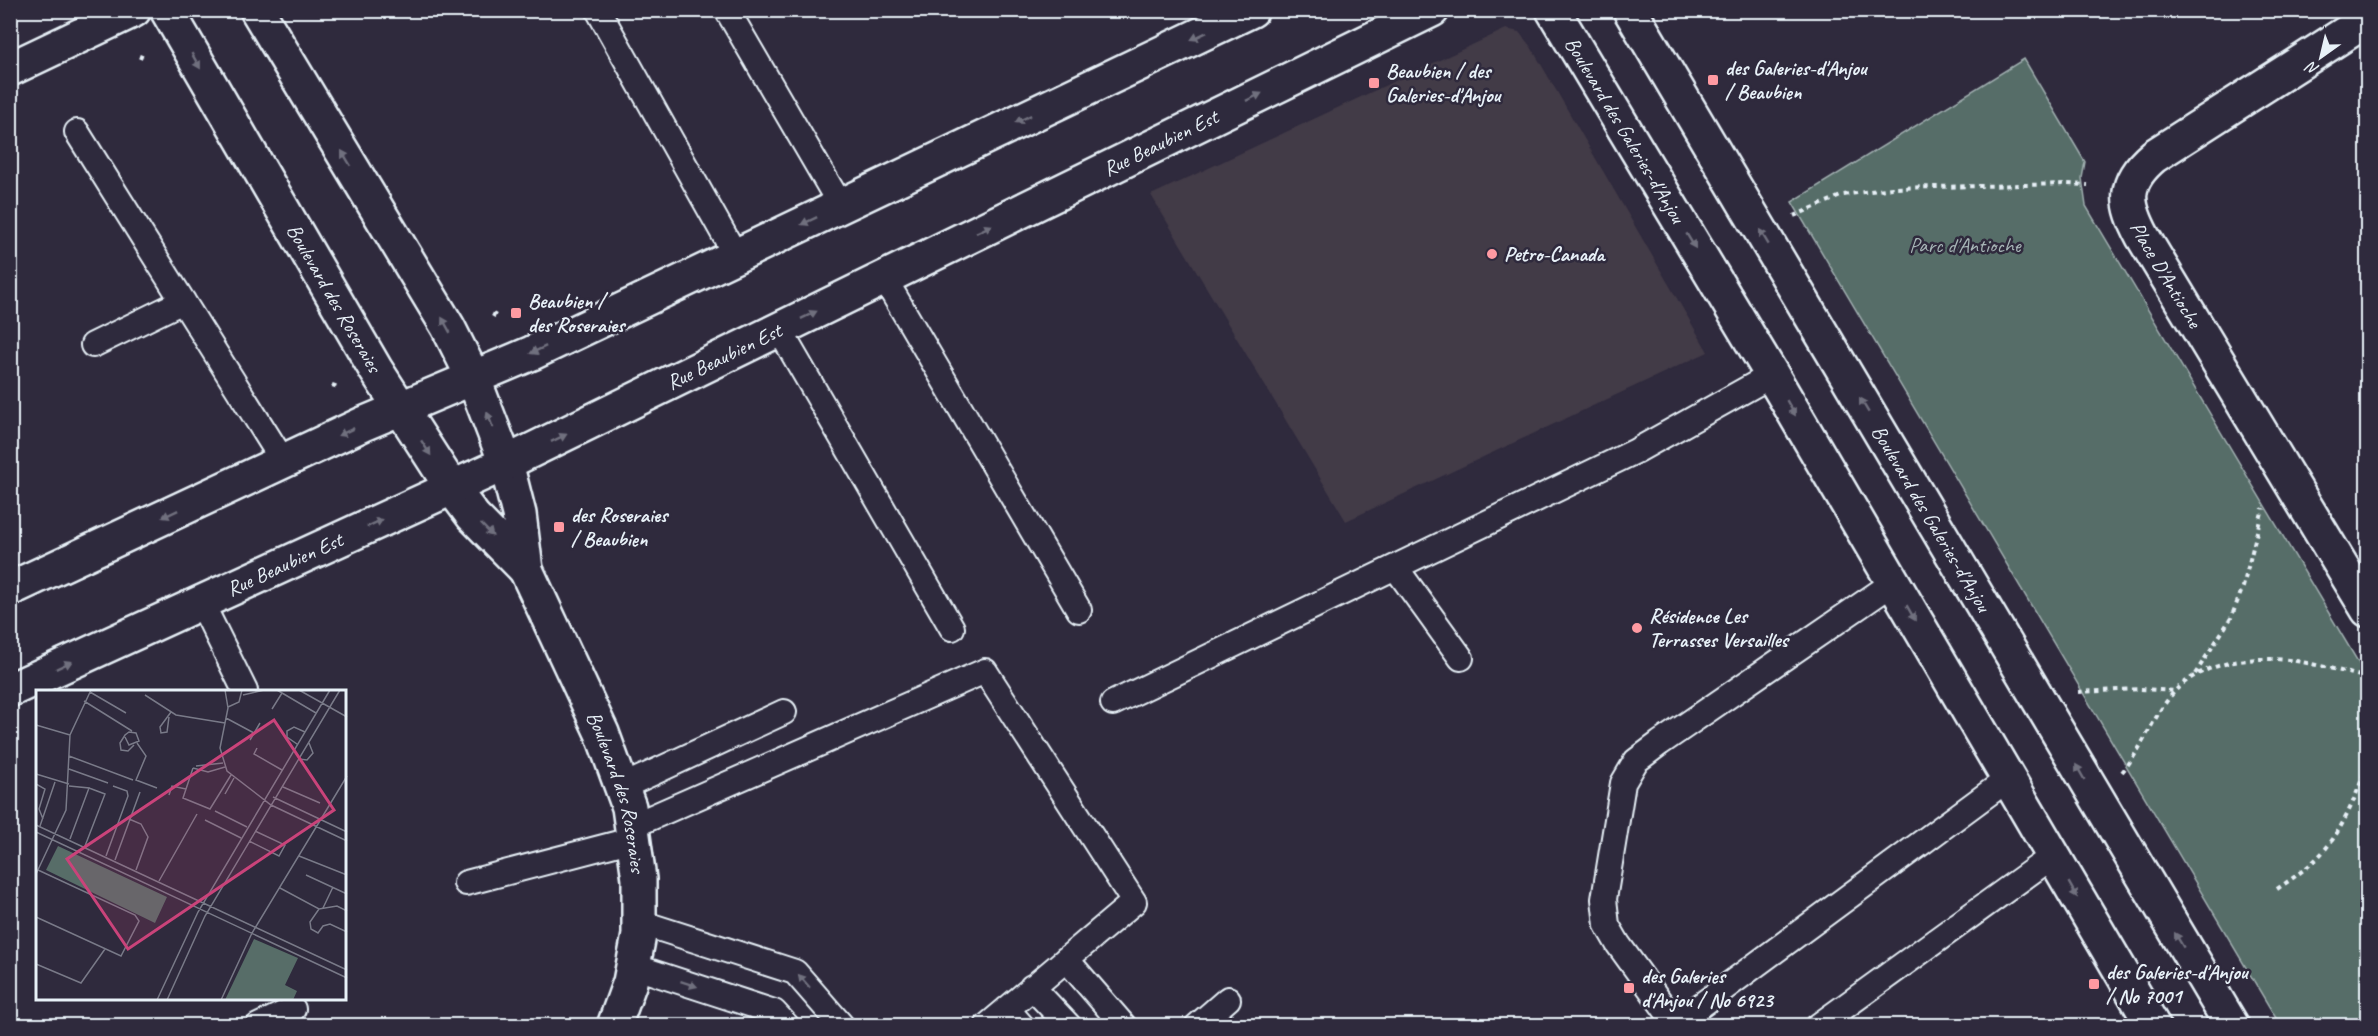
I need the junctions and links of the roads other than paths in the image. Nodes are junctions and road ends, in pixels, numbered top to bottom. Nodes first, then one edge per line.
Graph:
1 (134, 10) edge
2 (167, 10) edge
3 (257, 10) edge
4 (598, 10) edge
5 (727, 10) edge
6 (1252, 10) edge
7 (1432, 10) edge
8 (1553, 10) edge
9 (1630, 10) edge
10 (2367, 19) edge
11 (10, 69) edge
12 (77, 132) dead end
13 (841, 206) junction
14 (736, 256) junction
15 (884, 278) junction
16 (183, 301) junction
17 (779, 329) junction
18 (93, 345) dead end
19 (1772, 375) junction
20 (473, 377) junction
21 (399, 407) junction
22 (283, 461) junction
23 (506, 464) junction
24 (452, 488) junction
25 (1396, 568) junction
26 (526, 570) junction
27 (1893, 583) junction
28 (10, 589) edge
29 (201, 602) junction
30 (1079, 610) dead end
31 (2367, 610) edge
32 (952, 628) dead end
33 (1461, 658) dead end
34 (10, 690) edge
35 (245, 690) edge
36 (1113, 703) dead end
37 (784, 712) dead end
38 (2008, 779) junction
39 (622, 788) junction
40 (633, 833) junction
41 (2053, 856) junction
42 (466, 883) dead end
43 (639, 922) junction
44 (1066, 959) junction
45 (633, 966) junction
46 (1032, 987) junction
47 (1228, 999) dead end
48 (293, 1009) dead end
49 (1015, 1017) edge
50 (1674, 1025) edge
51 (258, 1026) edge
52 (614, 1026) edge
53 (787, 1026) edge
54 (842, 1026) edge
55 (987, 1026) edge
56 (1069, 1026) edge
57 (1124, 1026) edge
58 (1197, 1026) edge
59 (1818, 1026) edge
60 (2153, 1026) edge
61 (2232, 1026) edge

1 - 11 street
2 -> 21 street, Boulevard des Roseraies
20 -> 3 street, Boulevard des Roseraies
4 - 14 lane
5 - 13 lane
6 -> 13 street
15 -> 7 street, Rue Beaubien Est
8 -> 19 street, Boulevard des Galeries-d'Anjou
61 -> 9 street, Boulevard des Galeries-d'Anjou
10 - 31 street, Place D'Antioche
12 - 16 lane
13 -> 14 street
14 -> 20 street
17 -> 15 street, Rue Beaubien Est
15 - 30 lane
16 - 18 lane
16 - 22 lane
23 -> 17 street, Rue Beaubien Est
17 - 32 lane
19 - 25 lane
19 -> 27 street, Boulevard des Galeries-d'Anjou
20 - 21 street
23 -> 20 street, Boulevard des Roseraies
21 -> 22 street
21 -> 24 street, Boulevard des Roseraies
22 -> 28 street
23 - 24 street, Rue Beaubien Est
23 - 26 street, Boulevard des Roseraies
24 -> 26 street, Boulevard des Roseraies
29 -> 24 street, Rue Beaubien Est
25 - 33 lane
25 - 36 lane
26 - 39 street, Boulevard des Roseraies
27 -> 38 street, Boulevard des Galeries-d'Anjou
27 - 50 lane
34 -> 29 street, Rue Beaubien Est
29 - 35 lane
37 - 39 lane
38 - 41 street, Boulevard des Galeries-d'Anjou
38 - 50 lane
39 - 40 street, Boulevard des Roseraies
40 - 42 lane
40 - 43 street, Boulevard des Roseraies
40 - 44 lane
41 - 59 lane
41 -> 60 street, Boulevard des Galeries-d'Anjou
43 - 45 street, Boulevard des Roseraies
54 -> 43 lane
44 - 46 lane
44 - 57 lane
45 - 52 street, Boulevard des Roseraies
45 -> 53 lane
46 - 49 lane
46 - 56 lane
47 - 58 lane
48 - 51 lane
49 - 55 lane

